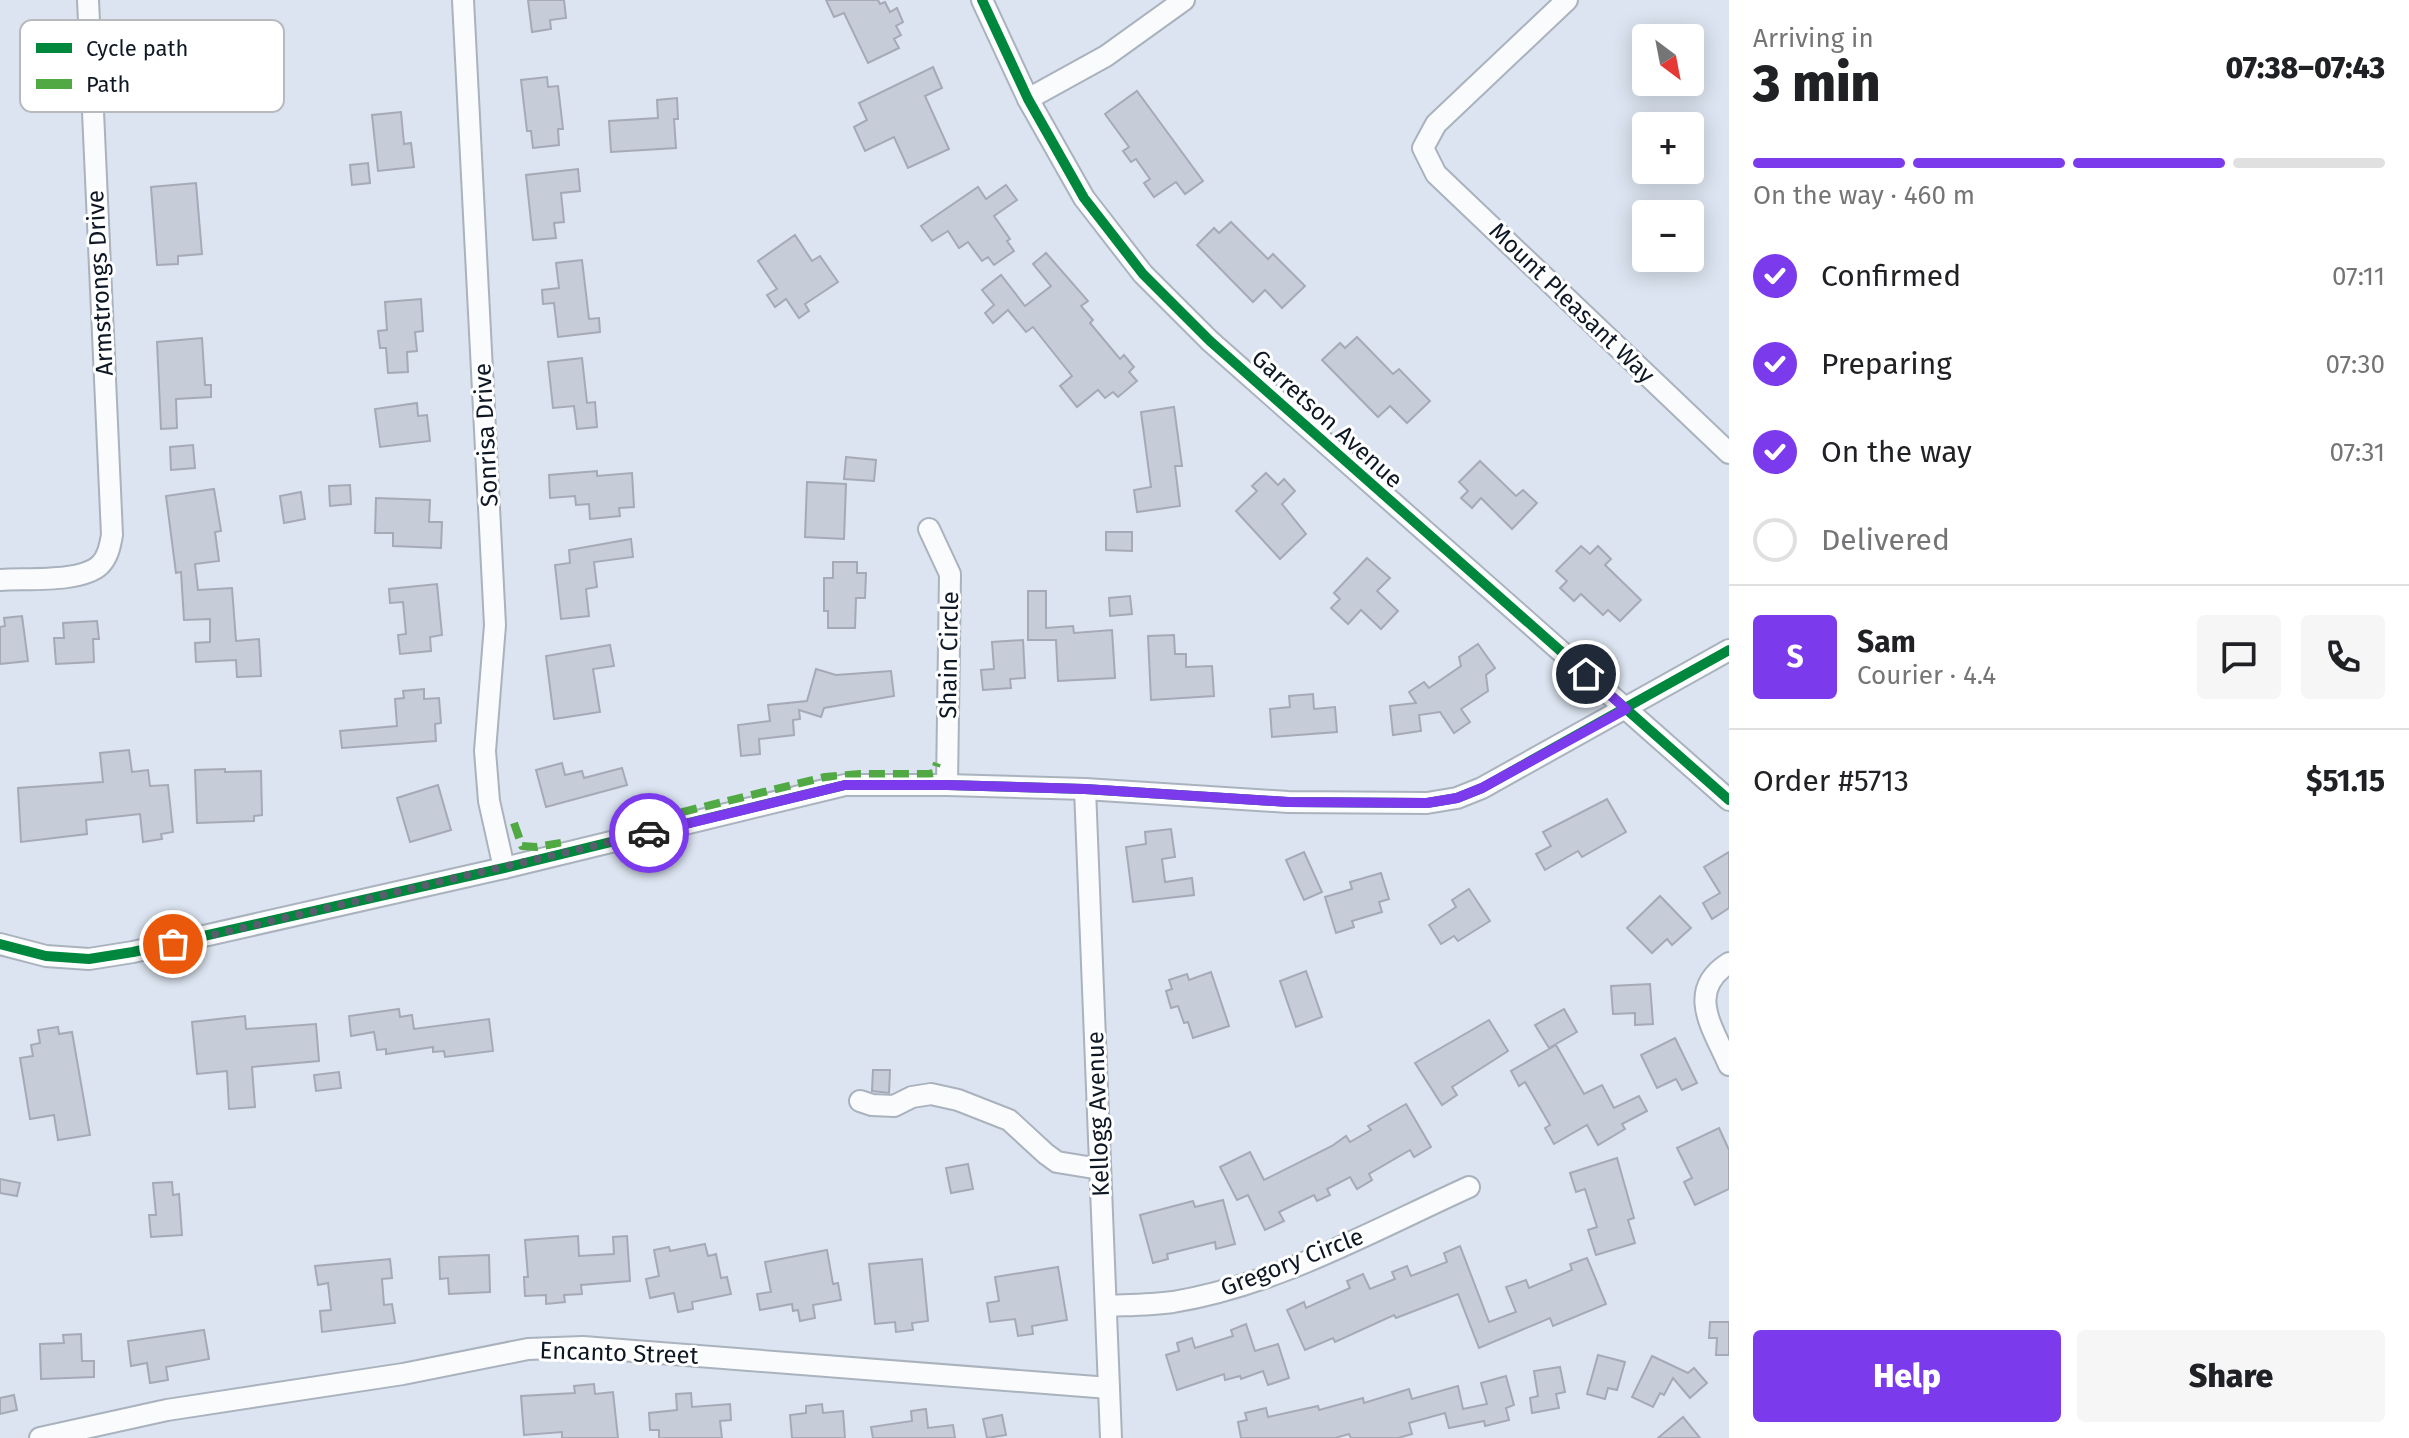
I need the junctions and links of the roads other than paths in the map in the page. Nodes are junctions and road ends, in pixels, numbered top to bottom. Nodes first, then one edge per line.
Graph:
1 (88, 0) edge
2 (463, 0) edge
3 (982, 0) edge
4 (1184, 0) edge
5 (1567, 0) edge
6 (89, 20) edge
7 (1028, 99) junction
8 (93, 112) edge
9 (1729, 453) edge
10 (929, 529) dead end
11 (0, 580) edge
12 (1729, 650) edge
13 (1626, 709) junction
14 (947, 785) junction
15 (1085, 789) junction
16 (1729, 800) edge
17 (504, 868) junction
18 (0, 944) edge
19 (1729, 963) edge
20 (1729, 1065) edge
21 (860, 1101) dead end
22 (1100, 1169) junction
23 (1469, 1187) dead end
24 (1106, 1306) junction
25 (1109, 1388) junction
26 (40, 1438) edge
27 (1111, 1438) edge

1 - 6 street, Armstrongs Drive
2 - 17 street, Sonrisa Drive
3 - 7 street, Garretson Avenue
4 - 7 street
5 - 9 street, Mount Pleasant Way
7 - 13 street, Garretson Avenue
8 - 11 street, Armstrongs Drive
10 - 14 street, Shain Circle
12 - 13 street
13 - 15 street
13 - 16 street, Garretson Avenue
14 - 15 street
14 - 17 street
15 - 22 street, Kellogg Avenue
17 - 18 street
19 - 20 street
21 - 22 street
22 - 24 street, Kellogg Avenue
23 - 24 street, Gregory Circle
24 - 25 street, Kellogg Avenue
25 - 26 street, Encanto Street
25 - 27 street, Kellogg Avenue

